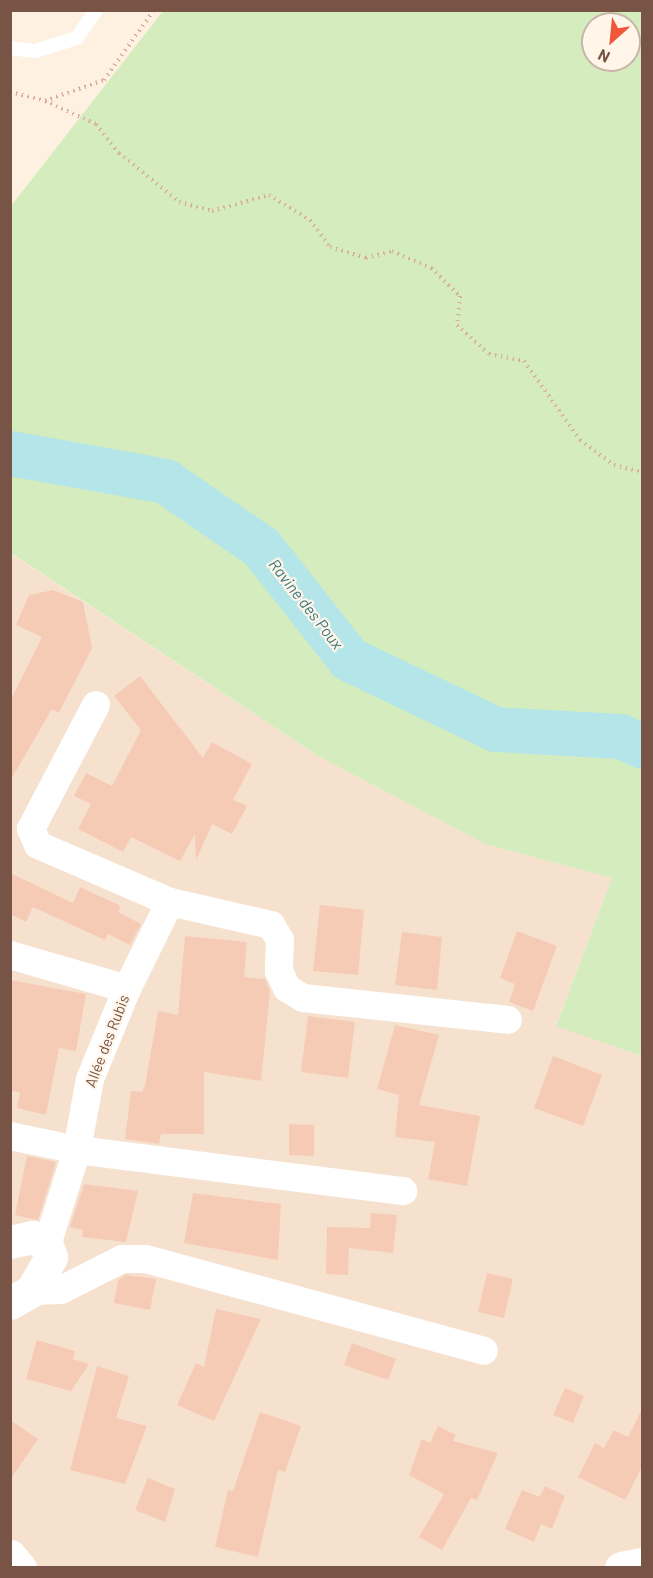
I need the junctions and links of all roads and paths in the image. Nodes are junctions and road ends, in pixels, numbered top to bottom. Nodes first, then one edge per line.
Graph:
1 (96, 10) edge
2 (154, 10) edge
3 (10, 48) edge
4 (10, 92) edge
5 (45, 101) junction
6 (642, 472) edge
7 (96, 705) dead end
8 (170, 902) junction
9 (10, 955) edge
10 (127, 989) junction
11 (508, 1020) dead end
12 (10, 1136) edge
13 (77, 1150) junction
14 (403, 1191) dead end
15 (10, 1242) edge
16 (47, 1245) junction
17 (21, 1297) edge
18 (484, 1351) dead end
19 (10, 1556) edge
20 (642, 1564) edge
21 (20, 1568) edge
22 (621, 1568) edge

1 - 3 lane
2 - 5 path
4 - 5 path
5 - 6 path
7 - 8 street
8 - 10 street
8 - 11 street
9 - 10 street, Allée des Rubis
10 - 13 street, Allée des Rubis
12 - 13 street
13 - 14 street
13 - 16 street, Allée des Rubis
15 - 16 main road
16 - 17 main road
17 - 18 street
19 - 21 main road
20 - 22 main road

